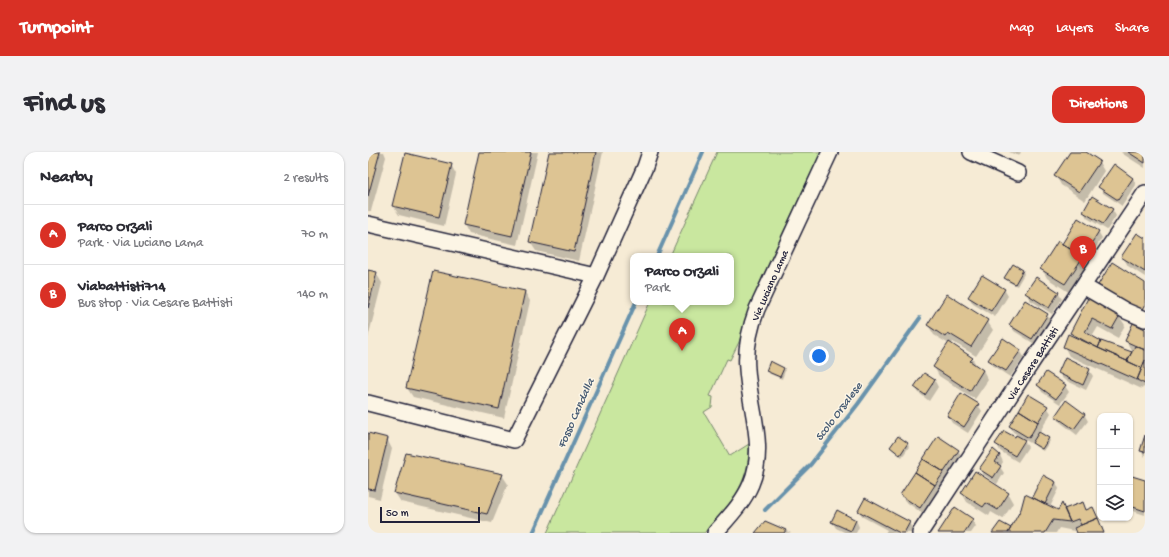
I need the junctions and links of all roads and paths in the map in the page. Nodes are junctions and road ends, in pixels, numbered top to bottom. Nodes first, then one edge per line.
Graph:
1 (650, 152) edge
2 (830, 152) edge
3 (971, 152) edge
4 (1018, 173) dead end
5 (1145, 193) edge
6 (368, 224) edge
7 (596, 276) junction
8 (1083, 286) junction
9 (1145, 319) edge
10 (368, 403) edge
11 (715, 533) edge
12 (920, 533) edge

1 - 7 street
2 - 11 street, Via Luciano Lama
3 - 4 street
5 - 8 street, Via Cesare Battisti
6 - 7 street
7 - 10 street
8 - 9 street
8 - 12 street, Via Cesare Battisti

